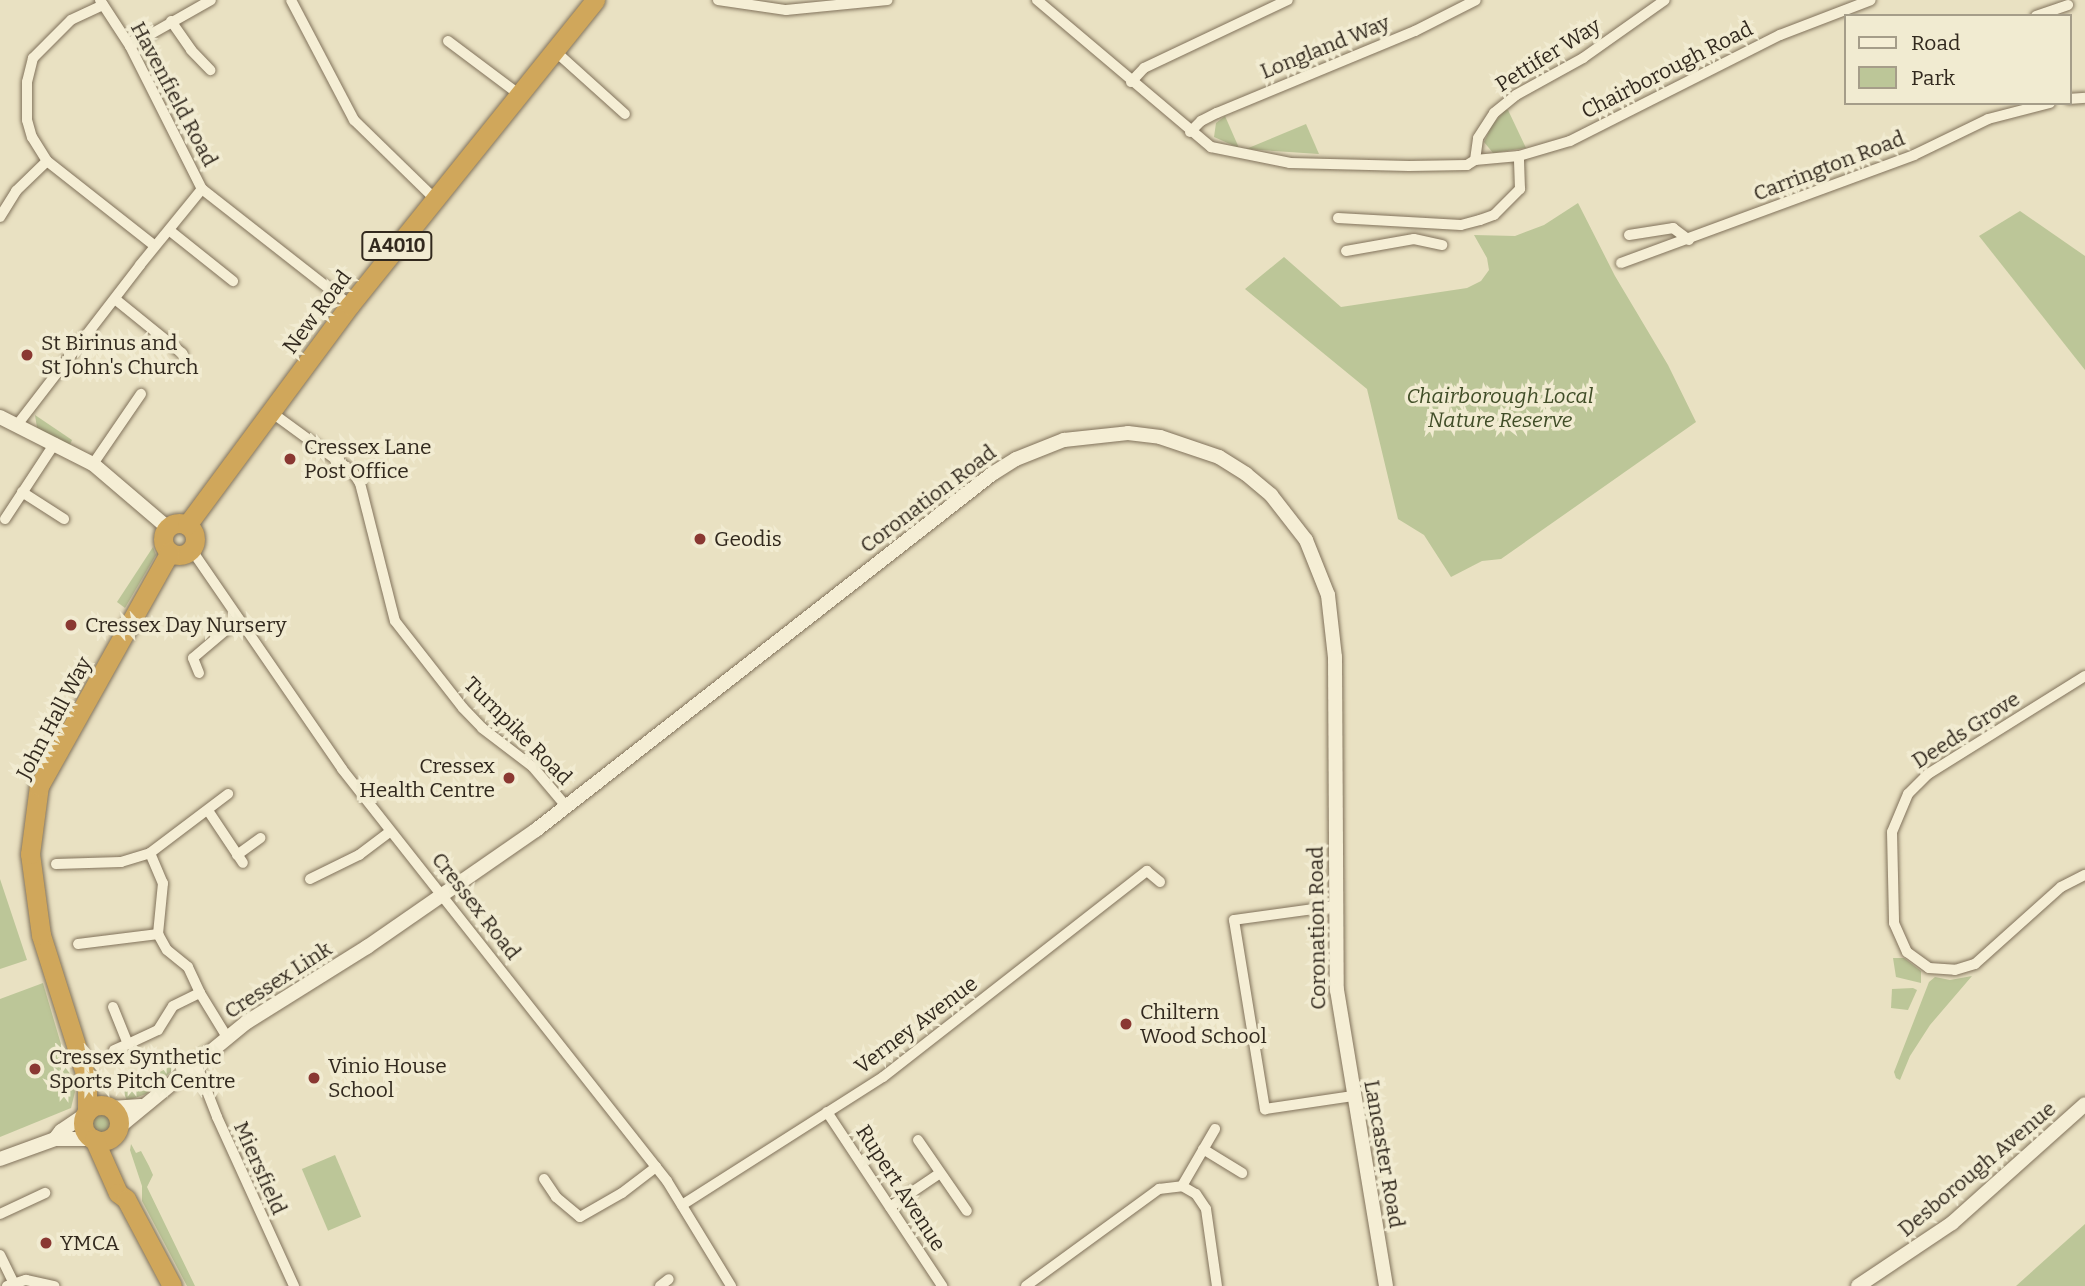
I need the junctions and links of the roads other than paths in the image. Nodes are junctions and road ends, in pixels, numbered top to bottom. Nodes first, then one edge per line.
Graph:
1 (211, 0) edge
2 (291, 0) edge
3 (718, 0) edge
4 (888, 0) edge
5 (1037, 0) edge
6 (1288, 0) edge
7 (1476, 0) edge
8 (1665, 0) edge
9 (1871, 0) edge
10 (2040, 0) edge
11 (102, 2) edge
12 (587, 3) edge
13 (2068, 5) dead end
14 (2040, 14) edge
15 (171, 21) junction
16 (448, 41) dead end
17 (130, 46) junction
18 (555, 51) junction
19 (211, 70) dead end
20 (1131, 82) junction
21 (520, 95) junction
22 (2042, 105) edge
23 (625, 114) dead end
24 (1190, 132) junction
25 (1518, 156) junction
26 (1475, 160) junction
27 (47, 161) junction
28 (202, 189) junction
29 (435, 199) junction
30 (0, 217) edge
31 (1338, 218) dead end
32 (1413, 221) junction
33 (169, 230) junction
34 (1629, 234) dead end
35 (1414, 239) junction
36 (1689, 240) junction
37 (1442, 245) dead end
38 (155, 246) junction
39 (1346, 251) dead end
40 (1620, 263) dead end
41 (233, 281) dead end
42 (115, 299) junction
43 (350, 305) junction
44 (183, 354) dead end
45 (141, 394) dead end
46 (271, 412) junction
47 (0, 417) edge
48 (17, 425) junction
49 (55, 443) junction
50 (93, 464) junction
51 (22, 492) junction
52 (5, 519) dead end
53 (64, 519) dead end
54 (177, 526) junction
55 (191, 549) junction
56 (170, 552) junction
57 (239, 619) junction
58 (199, 673) dead end
59 (2085, 676) edge
60 (228, 794) dead end
61 (566, 806) junction
62 (209, 812) junction
63 (390, 832) junction
64 (260, 838) dead end
65 (150, 853) junction
66 (56, 864) dead end
67 (2085, 875) edge
68 (310, 879) dead end
69 (1160, 882) dead end
70 (442, 895) junction
71 (1335, 906) junction
72 (158, 934) junction
73 (78, 944) dead end
74 (200, 993) junction
75 (113, 1007) dead end
76 (1341, 1029) joint
77 (228, 1037) junction
78 (128, 1044) junction
79 (114, 1050) dead end
80 (196, 1063) junction
81 (87, 1080) junction
82 (1353, 1096) junction
83 (2085, 1104) edge
84 (141, 1106) junction
85 (111, 1107) junction
86 (827, 1112) junction
87 (86, 1114) junction
88 (119, 1128) junction
89 (1215, 1129) dead end
90 (55, 1139) junction
91 (93, 1139) junction
92 (918, 1140) dead end
93 (1203, 1149) junction
94 (0, 1159) edge
95 (656, 1167) junction
96 (940, 1173) junction
97 (1242, 1173) dead end
98 (544, 1179) dead end
99 (1182, 1186) junction
100 (45, 1193) dead end
101 (127, 1199) junction
102 (682, 1205) junction
103 (890, 1207) junction
104 (967, 1211) dead end
105 (0, 1214) edge
106 (0, 1255) edge
107 (10, 1285) edge
108 (54, 1286) edge
109 (172, 1286) edge
110 (294, 1286) edge
111 (731, 1286) edge
112 (942, 1286) edge
113 (1026, 1286) edge
114 (1217, 1286) edge
115 (1386, 1286) edge
116 (1858, 1286) edge

1 - 15 street
2 - 29 street
3 - 4 street
5 - 20 street, Chairborough Road
6 - 20 street
7 - 24 street, Longland Way
8 - 26 street, Pettifer Way
9 - 25 street, Chairborough Road
10 - 14 street
11 - 17 street, Havenfield Road
11 - 27 street
12 - 18 highway, New Road / A4010
13 - 14 street
15 - 17 street
15 - 19 street
16 - 21 street
17 - 28 street, Havenfield Road
18 - 21 highway, New Road / A4010
18 - 23 street
20 - 24 street, Chairborough Road
21 - 29 highway, New Road / A4010
22 - 36 street, Carrington Road
24 - 26 street, Chairborough Road
25 - 26 street, Chairborough Road
25 - 32 street
27 - 30 street
27 - 38 street
28 - 33 street
28 - 43 street, Havenfield Road
29 - 43 highway, New Road / A4010
31 - 32 street
32 - 35 street
33 - 38 street
33 - 41 street
34 - 36 street
35 - 37 street
35 - 39 street
36 - 40 street, Carrington Road
38 - 42 street
42 - 44 street
42 - 48 street
43 - 46 highway, New Road / A4010
45 - 50 street
46 - 54 highway, New Road / A4010
46 - 61 street, Turnpike Road
47 - 48 street
48 - 49 street
49 - 50 street
49 - 51 street
50 - 54 street
51 - 52 street
51 - 53 street
54 - 55 highway
54 - 56 highway
55 - 56 highway
55 - 57 street, Cressex Road
56 - 81 highway, John Hall Way
57 - 58 street
57 - 63 street, Cressex Road
59 - 67 street, Deeds Grove
60 - 62 street
61 - 70 street, Coronation Road
61 - 71 street, Coronation Road
62 - 64 street
62 - 65 street
63 - 68 street
63 - 70 street, Cressex Road
65 - 66 street
65 - 72 street
69 - 86 street, Verney Avenue
70 - 77 street, Cressex Link
70 - 95 street, Cressex Road
71 - 76 street, Coronation Road
71 - 82 street
72 - 73 street
72 - 74 street
74 - 77 street
74 - 78 street
75 - 78 street
76 - 82 street, Lancaster Road
77 - 80 street, Cressex Link
78 - 79 street
80 - 84 street, Cressex Link
80 - 110 street, Miersfield
81 - 85 highway, John Hall Way
81 - 87 highway, John Hall Way
82 - 115 street, Lancaster Road
83 - 116 street, Desborough Avenue
84 - 85 street
84 - 88 street, Cressex Link
85 - 87 highway
85 - 88 highway
86 - 102 street, Verney Avenue
86 - 103 street, Rupert Avenue
87 - 90 street
87 - 91 highway
88 - 91 highway
88 - 101 highway
89 - 93 street
90 - 91 street
90 - 94 street
91 - 101 highway
92 - 96 street
93 - 97 street
93 - 99 street
95 - 98 street
95 - 102 street, Cressex Road
96 - 103 street
96 - 104 street
99 - 113 street
99 - 114 street
100 - 105 street
101 - 109 highway
102 - 111 street, Cressex Road
103 - 112 street, Rupert Avenue
106 - 107 street
107 - 108 street

